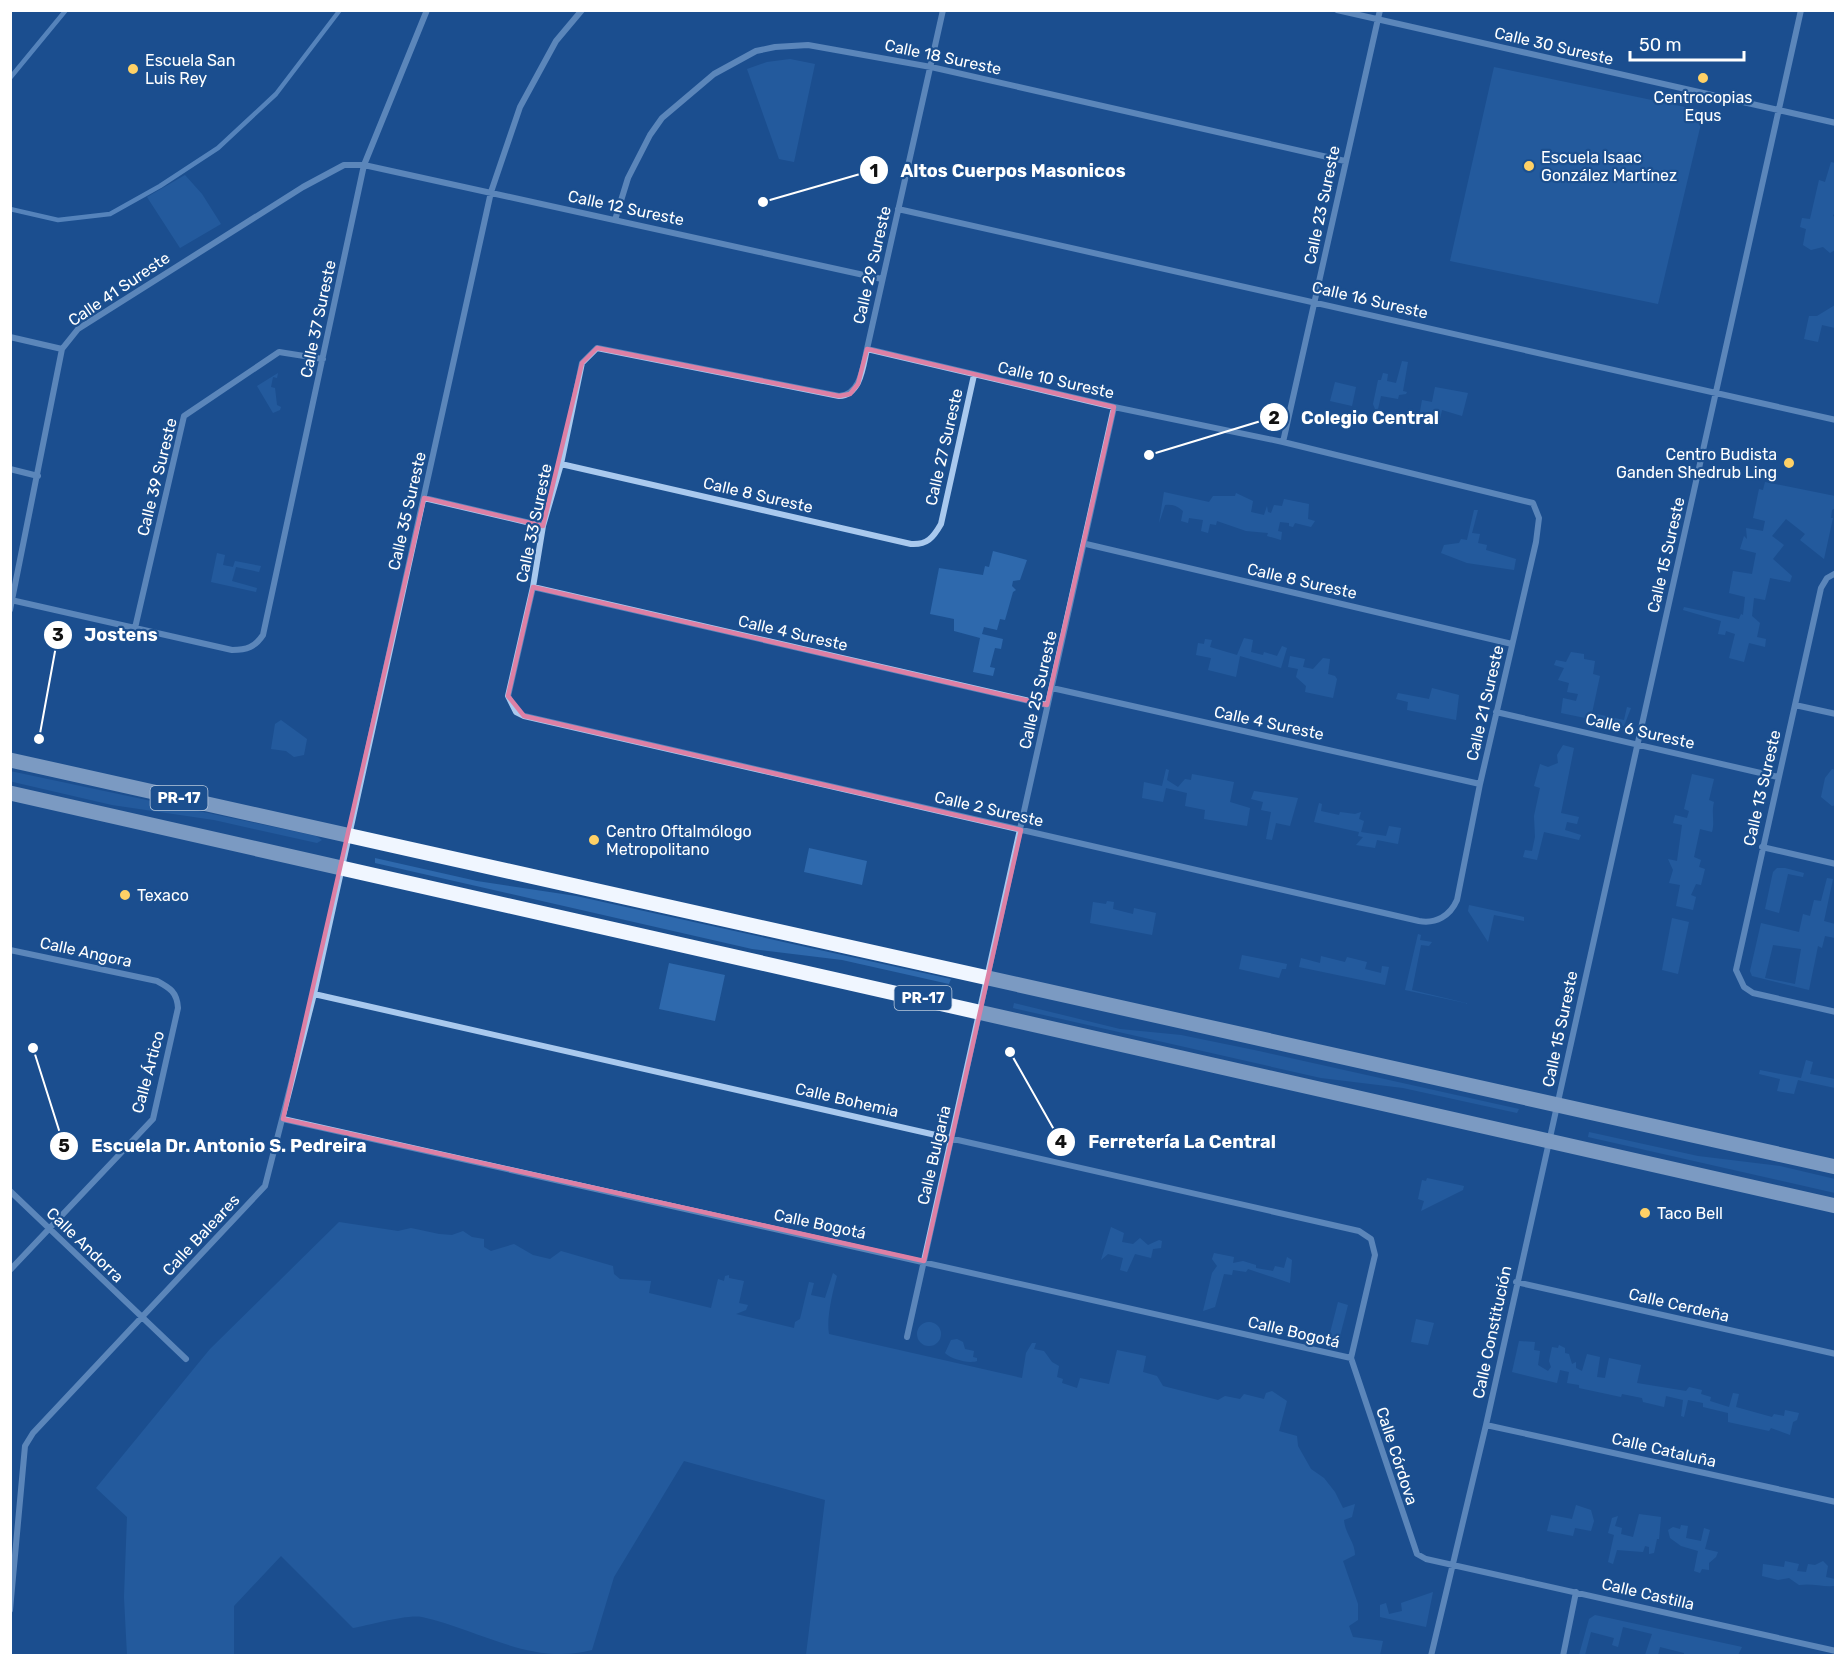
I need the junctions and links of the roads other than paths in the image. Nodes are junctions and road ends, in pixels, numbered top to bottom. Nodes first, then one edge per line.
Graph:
1 (426, 10) edge
2 (582, 10) edge
3 (943, 10) edge
4 (1337, 10) edge
5 (1380, 10) edge
6 (1801, 10) edge
7 (1378, 20) junction
8 (931, 67) junction
9 (1780, 111) junction
10 (1836, 123) edge
11 (1345, 161) junction
12 (364, 165) junction
13 (491, 192) junction
14 (898, 209) junction
15 (615, 220) junction
16 (882, 279) junction
17 (1315, 301) junction
18 (10, 337) edge
19 (62, 349) junction
20 (867, 349) junction
21 (323, 359) junction
22 (974, 375) junction
23 (1716, 394) junction
24 (1114, 407) junction
25 (1836, 420) edge
26 (1283, 442) junction
27 (561, 464) junction
28 (10, 470) edge
29 (38, 476) junction
30 (424, 498) junction
31 (1533, 503) joint
32 (941, 524) joint
33 (543, 526) junction
34 (1086, 544) junction
35 (1836, 573) edge
36 (533, 587) junction
37 (12, 600) edge
38 (10, 610) edge
39 (135, 628) junction
40 (1512, 644) junction
41 (1052, 688) junction
42 (1047, 705) junction
43 (1796, 705) junction
44 (516, 712) joint
45 (1496, 712) junction
46 (1836, 714) edge
47 (1637, 744) junction
48 (10, 760) edge
49 (1778, 777) junction
50 (1480, 783) junction
51 (10, 793) edge
52 (1021, 830) junction
53 (347, 835) junction
54 (1762, 847) junction
55 (1836, 864) edge
56 (340, 867) junction
57 (1452, 908) joint
58 (10, 950) edge
59 (987, 978) junction
60 (157, 981) joint
61 (314, 994) junction
62 (980, 1011) junction
63 (1836, 1012) edge
64 (1557, 1105) junction
65 (283, 1119) junction
66 (951, 1137) junction
67 (1549, 1140) junction
68 (1836, 1167) edge
69 (10, 1191) edge
70 (1836, 1206) edge
71 (49, 1229) junction
72 (924, 1261) junction
73 (10, 1270) edge
74 (1516, 1282) junction
75 (142, 1317) junction
76 (907, 1337) dead end
77 (1836, 1354) edge
78 (1351, 1358) junction
79 (186, 1359) dead end
80 (1486, 1425) junction
81 (1836, 1502) edge
82 (1454, 1565) junction
83 (1576, 1592) junction
84 (10, 1610) edge
85 (1836, 1651) edge
86 (1431, 1656) edge
87 (1563, 1656) edge

1 - 12 street, Calle 37 Sureste
2 - 13 street
3 - 8 street, Calle 29 Sureste
4 - 7 street, Calle 30 Sureste
5 - 7 street, Calle 23 Sureste
6 - 9 street, Calle 15 Sureste
7 - 9 street, Calle 30 Sureste
7 - 11 street, Calle 23 Sureste
8 - 11 street, Calle 18 Sureste
8 - 14 street, Calle 29 Sureste
8 - 15 street, Calle 18 Sureste
9 - 10 street, Calle 30 Sureste
9 - 23 street, Calle 15 Sureste
11 - 17 street, Calle 23 Sureste
12 - 13 street, Calle 12 Sureste
12 - 19 street, Calle 41 Sureste
12 - 21 street, Calle 37 Sureste
13 - 15 street, Calle 12 Sureste
13 - 30 street, Calle 35 Sureste
14 - 16 street, Calle 29 Sureste
14 - 17 street, Calle 16 Sureste
15 - 16 street, Calle 12 Sureste
16 - 20 street, Calle 29 Sureste
17 - 23 street, Calle 16 Sureste
17 - 26 street, Calle 23 Sureste
18 - 19 street
19 - 29 street, Calle 41 Sureste
20 - 22 street, Calle 10 Sureste
20 - 27 street, Calle 33 Sureste
21 - 39 street, Calle 39 Sureste
21 - 39 street, Calle 37 Sureste
22 - 24 street, Calle 10 Sureste
22 - 32 street, Calle 27 Sureste
23 - 25 street, Calle 16 Sureste
23 - 47 street, Calle 15 Sureste
24 - 26 street, Calle 10 Sureste
24 - 34 street, Calle 25 Sureste
26 - 31 street, Calle 10 Sureste
27 - 32 street, Calle 8 Sureste
27 - 33 street, Calle 33 Sureste
28 - 29 street
29 - 37 street, Calle 41 Sureste
30 - 33 street
30 - 53 street, Calle 35 Sureste
31 - 40 street, Calle 21 Sureste
33 - 36 street, Calle 33 Sureste
34 - 40 street, Calle 8 Sureste
34 - 41 street, Calle 25 Sureste
35 - 43 street, Calle 13 Sureste
36 - 42 street, Calle 4 Sureste
36 - 44 street, Calle 33 Sureste
37 - 38 street, Calle 41 Sureste
37 - 39 street
40 - 45 street, Calle 21 Sureste
41 - 42 street, Calle 25 Sureste
41 - 50 street, Calle 4 Sureste
42 - 52 street, Calle 25 Sureste
43 - 46 street
43 - 49 street, Calle 13 Sureste
44 - 52 street, Calle 2 Sureste
45 - 47 street, Calle 6 Sureste
45 - 50 street, Calle 21 Sureste
47 - 49 street, Calle 6 Sureste
47 - 64 street, Calle 15 Sureste
48 - 53 main road, PR-17
49 - 54 street, Calle 13 Sureste
50 - 57 street, Calle 21 Sureste
51 - 56 main road, PR-17
52 - 57 street, Calle 2 Sureste
52 - 59 street, Calle 25 Sureste
53 - 56 street, Calle Baleares
53 - 59 main road, PR-17
54 - 55 street
54 - 63 street, Calle 13 Sureste
56 - 61 street, Calle Baleares
56 - 62 main road, PR-17
58 - 60 street, Calle Angora
59 - 62 street, Calle Bulgaria
59 - 64 main road, PR-17
60 - 71 street, Calle Ártico
61 - 65 street, Calle Baleares
61 - 66 street, Calle Bohemia
62 - 66 street, Calle Bulgaria
62 - 67 main road, PR-17
64 - 67 street, Calle Constitución
64 - 68 main road, PR-17
65 - 72 street, Calle Bogotá
65 - 75 street, Calle Baleares
66 - 72 street, Calle Bulgaria
66 - 78 street, Calle Bohemia
67 - 70 main road, PR-17
67 - 74 street, Calle Constitución
69 - 71 street, Calle Andorra
71 - 73 street, Calle Ártico
71 - 75 street, Calle Andorra
72 - 76 street, Calle Bulgaria
72 - 78 street, Calle Bogotá
74 - 77 street, Calle Cerdeña
74 - 80 street, Calle Constitución
75 - 79 street, Calle Andorra
75 - 84 street, Calle Baleares
78 - 82 street, Calle Córdova
80 - 81 street, Calle Cataluña
80 - 82 street, Calle Constitución
82 - 83 street, Calle Castilla
82 - 86 street
83 - 85 street, Calle Castilla
83 - 87 street

